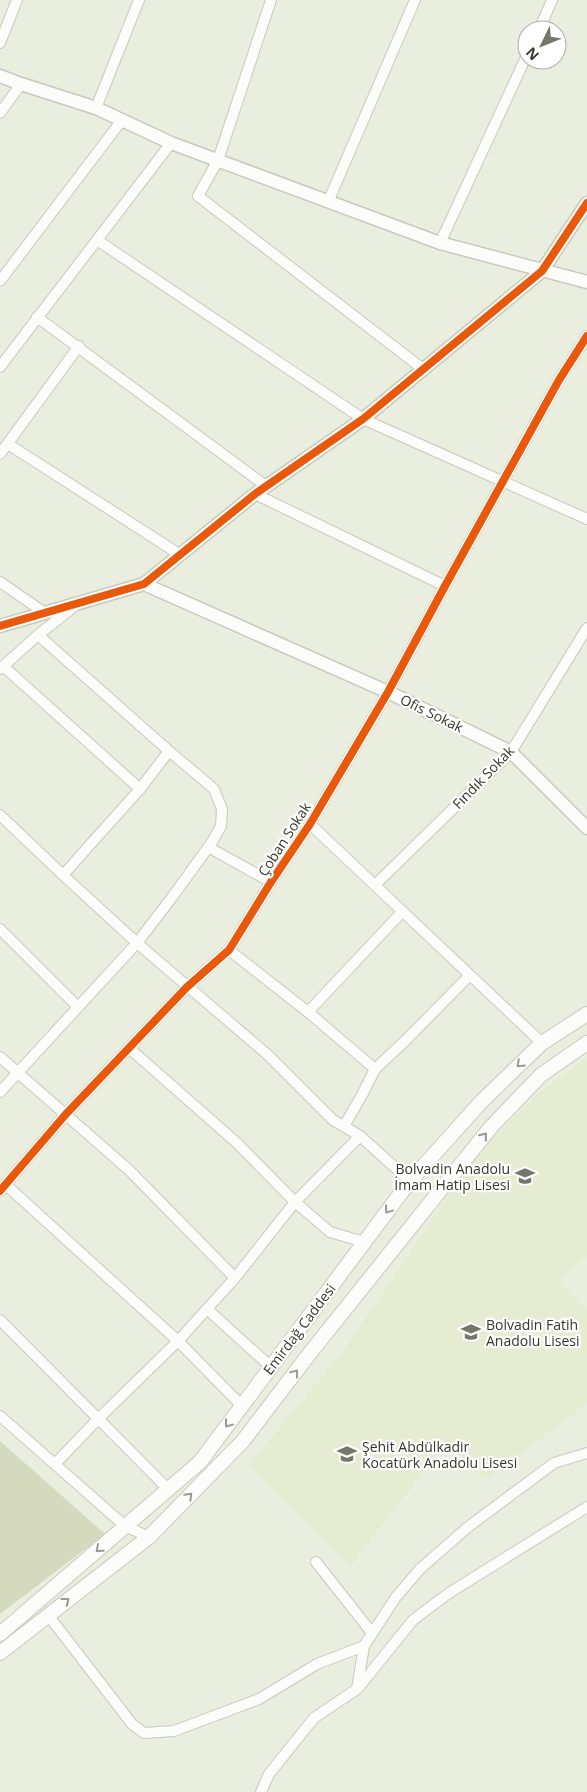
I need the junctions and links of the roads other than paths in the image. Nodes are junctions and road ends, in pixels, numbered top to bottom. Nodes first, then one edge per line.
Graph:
1 (17, 0) edge
2 (139, 0) edge
3 (271, 0) edge
4 (415, 0) edge
5 (552, 0) edge
6 (543, 20) edge
7 (0, 43) edge
8 (520, 70) edge
9 (0, 76) edge
10 (21, 84) junction
11 (96, 108) junction
12 (0, 113) edge
13 (122, 120) junction
14 (171, 143) junction
15 (218, 160) junction
16 (328, 202) junction
17 (587, 203) edge
18 (97, 240) junction
19 (440, 243) junction
20 (542, 271) junction
21 (0, 281) edge
22 (587, 282) edge
23 (37, 316) junction
24 (587, 336) edge
25 (79, 346) junction
26 (0, 366) edge
27 (423, 369) junction
28 (363, 419) junction
29 (8, 444) junction
30 (0, 454) edge
31 (503, 483) junction
32 (266, 486) junction
33 (255, 494) junction
34 (587, 519) edge
35 (179, 554) junction
36 (0, 582) edge
37 (144, 584) junction
38 (445, 586) junction
39 (79, 603) junction
40 (45, 613) junction
41 (0, 626) edge
42 (587, 628) edge
43 (38, 635) junction
44 (2, 668) edge
45 (388, 692) junction
46 (169, 751) junction
47 (511, 752) junction
48 (140, 789) junction
49 (2, 820) edge
50 (310, 824) junction
51 (587, 828) edge
52 (208, 847) junction
53 (63, 875) junction
54 (271, 882) junction
55 (375, 885) junction
56 (402, 912) junction
57 (0, 929) edge
58 (137, 943) junction
59 (229, 950) junction
60 (469, 976) junction
61 (186, 987) junction
62 (78, 1007) junction
63 (308, 1012) junction
64 (587, 1014) edge
65 (542, 1043) junction
66 (587, 1043) edge
67 (129, 1048) junction
68 (0, 1057) edge
69 (374, 1069) junction
70 (17, 1073) junction
71 (0, 1092) edge
72 (66, 1114) junction
73 (344, 1126) junction
74 (360, 1136) junction
75 (410, 1181) junction
76 (3, 1188) edge
77 (295, 1202) junction
78 (364, 1242) junction
79 (235, 1278) junction
80 (207, 1309) junction
81 (0, 1320) edge
82 (178, 1341) junction
83 (271, 1366) junction
84 (242, 1406) junction
85 (0, 1416) edge
86 (98, 1418) junction
87 (587, 1453) edge
88 (55, 1464) junction
89 (168, 1489) junction
90 (587, 1507) edge
91 (125, 1526) junction
92 (149, 1537) junction
93 (316, 1562) dead end
94 (48, 1615) junction
95 (372, 1633) junction
96 (0, 1634) edge
97 (364, 1646) junction
98 (0, 1653) edge
99 (357, 1689) junction
100 (261, 1792) edge

1 - 7 street
2 - 11 street
3 - 15 street
4 - 16 street
5 - 6 street
8 - 19 street
9 - 10 street
10 - 11 street
10 - 12 street
11 - 13 street
13 - 14 street
13 - 21 street
14 - 15 street
14 - 18 street
15 - 16 street
15 - 27 street
16 - 19 street
17 - 20 street
18 - 23 street
18 - 28 street
19 - 20 street
20 - 22 street
20 - 27 street
23 - 25 street
23 - 26 street
24 - 31 street, Çoban Sokak
25 - 29 street
25 - 32 street
27 - 28 street
28 - 31 street
28 - 32 street
29 - 30 street
29 - 35 street
31 - 34 street
31 - 38 street, Çoban Sokak
32 - 33 street
33 - 35 street
33 - 38 street
35 - 37 street
36 - 40 street
37 - 39 street
37 - 45 street, Ofis Sokak
38 - 45 street, Çoban Sokak
39 - 40 street
39 - 43 street
40 - 41 street
42 - 47 street, Fındık Sokak
43 - 44 street
43 - 46 street
44 - 48 street
45 - 47 street, Ofis Sokak
45 - 50 street, Çoban Sokak
46 - 48 street
46 - 52 street
47 - 51 street, Ofis Sokak
47 - 55 street, Fındık Sokak
48 - 53 street
49 - 53 street
50 - 54 street, Çoban Sokak
50 - 55 street
52 - 54 street
52 - 58 street
53 - 58 street
54 - 59 street, Çoban Sokak
55 - 56 street
56 - 60 street
56 - 63 street
57 - 62 street
58 - 61 street
58 - 62 street
59 - 61 street, Çoban Sokak
59 - 63 street
60 - 65 street
60 - 69 street
61 - 67 street, Çoban Sokak
61 - 73 street
62 - 70 street
63 - 69 street
64 - 65 main road, Emirdağ Caddesi
65 -> 75 main road, Emirdağ Caddesi
92 -> 66 main road, Emirdağ Caddesi
67 - 72 street, Çoban Sokak
67 - 77 street
68 - 70 street
69 - 73 street
70 - 71 street
70 - 72 street
72 - 76 street, Çoban Sokak
72 - 79 street
73 - 74 street
74 - 75 street
74 - 77 street
75 -> 78 main road, Emirdağ Caddesi
76 - 82 street
77 - 78 street
77 - 79 street
78 - 83 main road, Emirdağ Caddesi
79 - 80 street
80 - 82 street
80 - 83 street
81 - 86 street
82 - 84 street
82 - 86 street
83 - 84 main road, Emirdağ Caddesi
84 -> 89 main road, Emirdağ Caddesi
85 - 88 street
86 - 88 street
86 - 89 street
87 - 95 street
88 - 91 street
89 - 91 main road, Emirdağ Caddesi
90 - 99 street
91 - 92 street
91 -> 96 main road, Emirdağ Caddesi
94 -> 92 main road, Emirdağ Caddesi
93 - 95 street
94 - 97 street
94 - 98 main road, Emirdağ Caddesi
95 - 97 street
97 - 99 street
99 - 100 street

